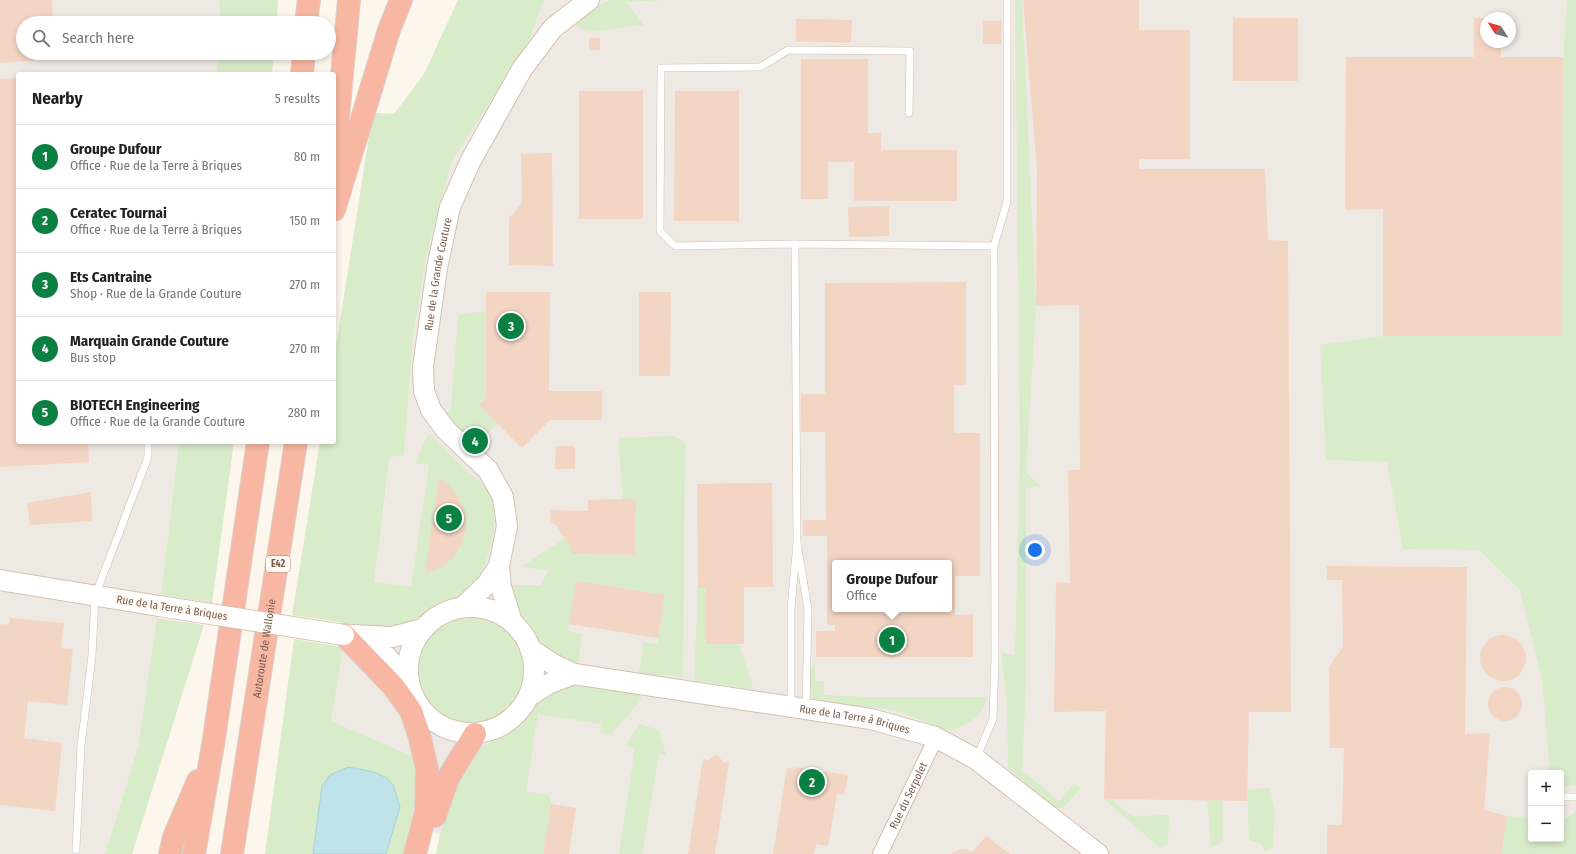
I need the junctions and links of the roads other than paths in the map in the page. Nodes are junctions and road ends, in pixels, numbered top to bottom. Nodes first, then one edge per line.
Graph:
1 (309, 0) edge
2 (349, 0) edge
3 (401, 0) edge
4 (589, 0) edge
5 (1007, 0) edge
6 (307, 16) edge
7 (303, 60) edge
8 (302, 72) edge
9 (909, 113) dead end
10 (336, 139) edge
11 (336, 203) edge
12 (794, 244) junction
13 (994, 246) junction
14 (148, 444) edge
15 (258, 444) edge
16 (296, 444) edge
17 (797, 542) junction
18 (499, 566) junction
19 (0, 580) edge
20 (95, 596) junction
21 (463, 607) junction
22 (512, 622) junction
23 (422, 629) junction
24 (344, 635) junction
25 (530, 649) junction
26 (574, 674) junction
27 (409, 683) junction
28 (529, 696) junction
29 (799, 708) junction
30 (426, 716) junction
31 (475, 734) junction
32 (935, 737) junction
33 (213, 745) junction
34 (976, 759) junction
35 (1564, 797) edge
36 (1576, 797) edge
37 (426, 808) junction
38 (76, 850) dead end
39 (170, 854) edge
40 (194, 854) edge
41 (232, 854) edge
42 (415, 854) edge
43 (425, 854) edge
44 (880, 854) edge
45 (1098, 854) edge

1 - 6 highway
2 - 10 highway
3 - 11 highway
4 - 18 main road, Rue de la Grande Couture
5 - 13 lane
7 - 8 highway
9 - 12 lane
12 - 13 lane
12 - 17 lane
13 - 34 lane
14 - 20 lane
15 - 33 highway
16 - 41 highway, Autoroute de Wallonie / E42
17 - 29 lane
17 - 29 lane
18 - 21 main road, Rue de la Grande Couture
18 - 22 main road, Rue de la Grande Couture
19 - 20 main road, Rue de la Terre à Briques
20 - 24 main road, Rue de la Terre à Briques, bridge
20 - 38 lane
21 - 22 main road
21 - 23 main road
22 - 25 main road
23 - 24 main road, Rue de la Terre à Briques
23 - 27 main road
24 - 27 main road, Rue de la Terre à Briques
24 - 37 highway
25 - 26 main road, Rue de la Terre à Briques
25 - 28 main road
26 - 28 main road, Rue de la Terre à Briques
26 - 29 main road, Rue de la Terre à Briques
27 - 30 main road
28 - 31 main road
29 - 32 main road, Rue de la Terre à Briques
30 - 31 main road
30 - 37 highway
31 - 43 highway
32 - 34 main road, Rue de la Terre à Briques
32 - 44 street, Rue du Serpolet
33 - 39 highway
33 - 40 highway
34 - 45 main road, Rue de la Terre à Briques
35 - 36 lane
37 - 42 highway

